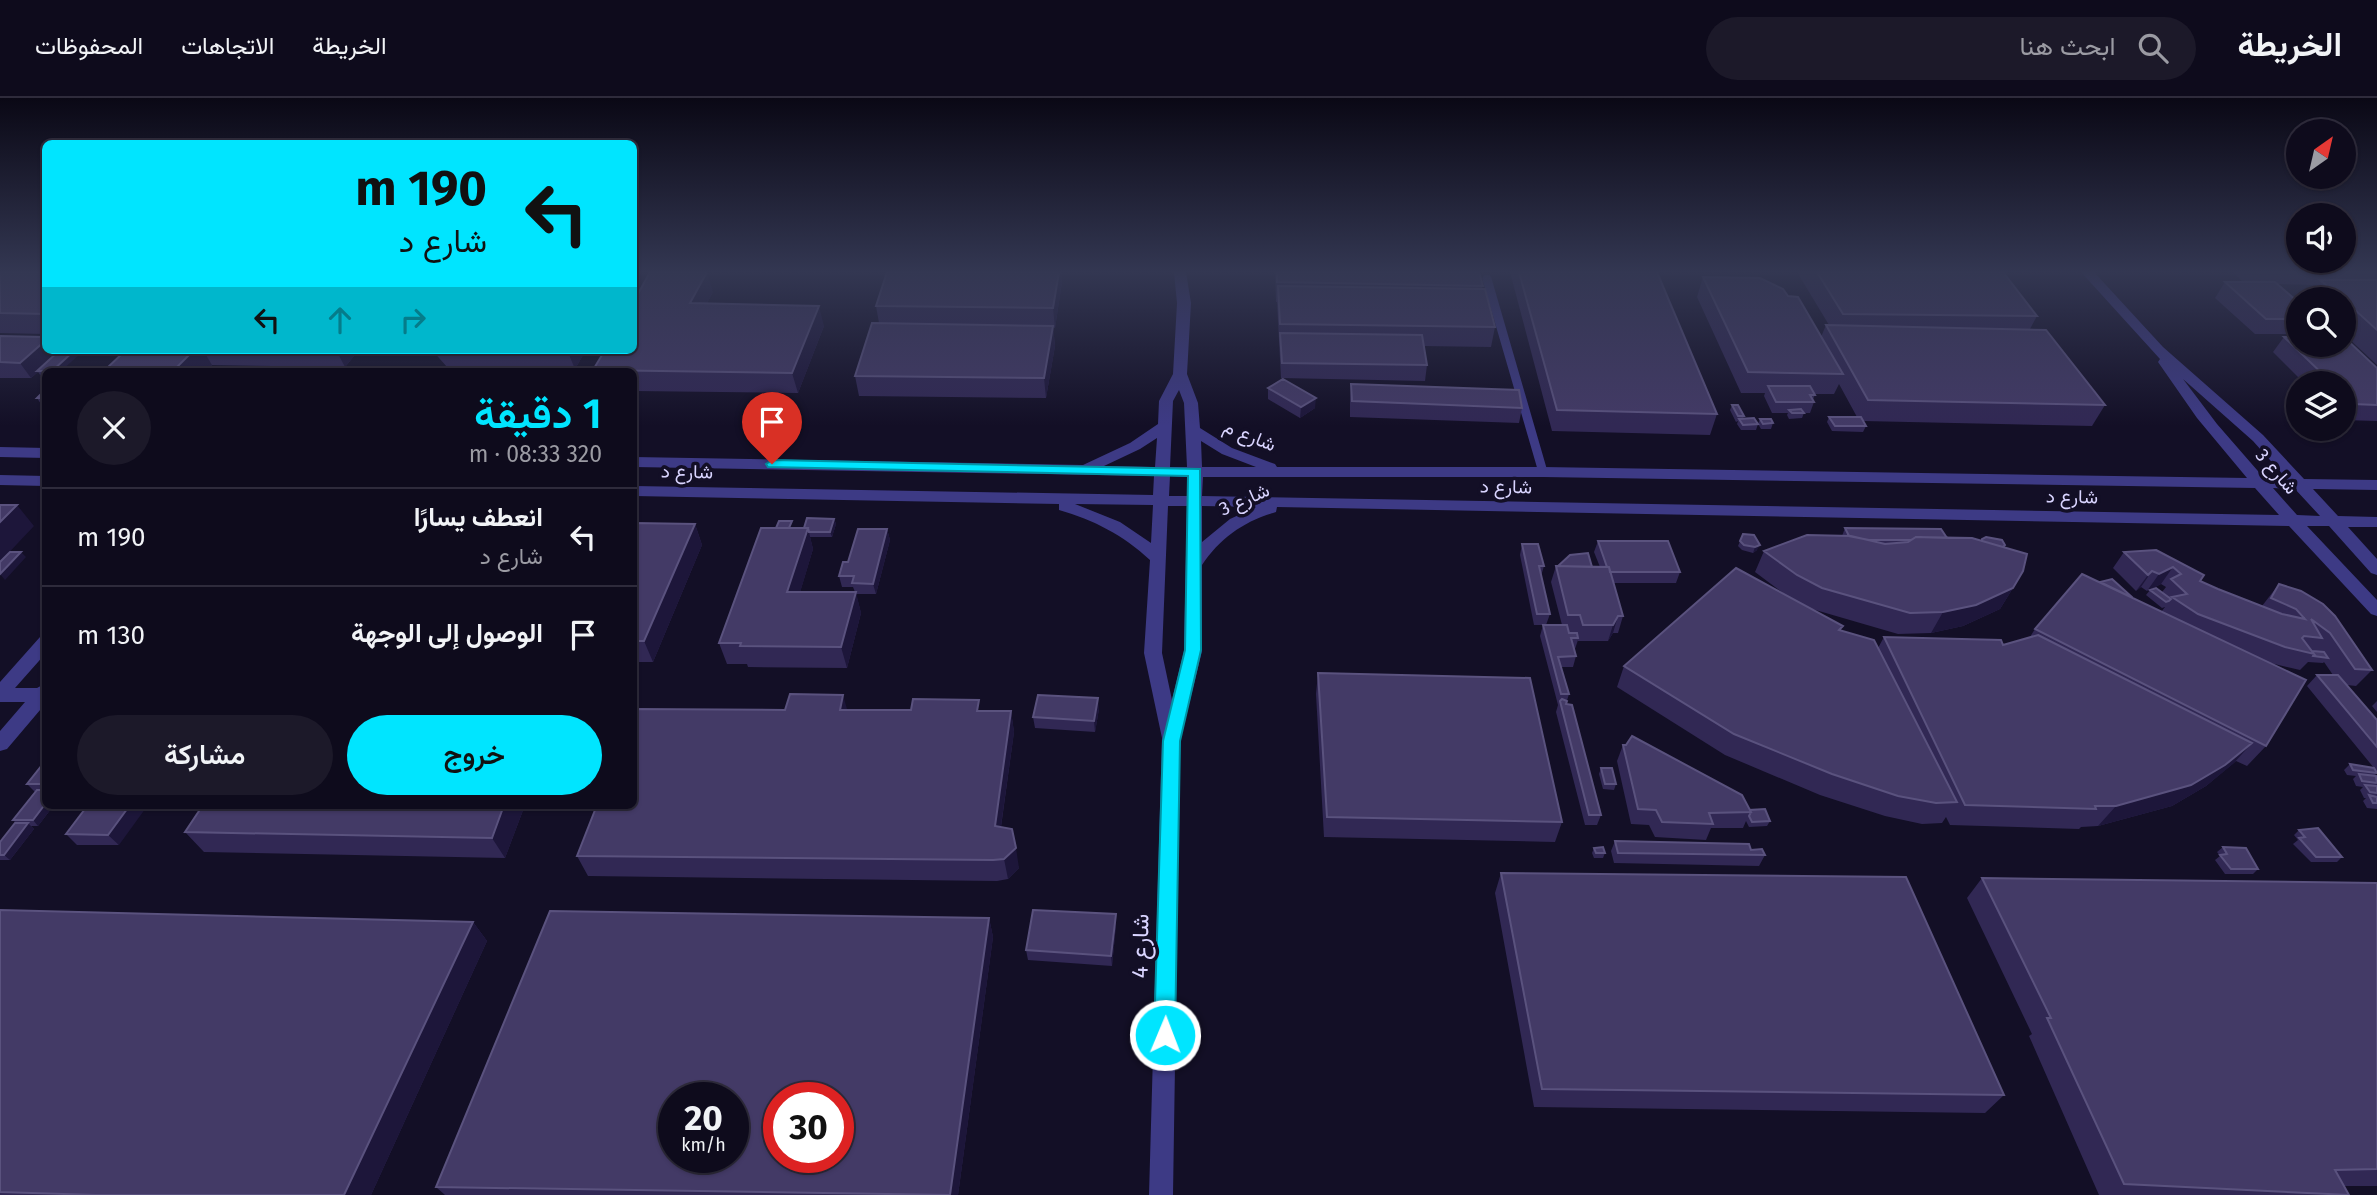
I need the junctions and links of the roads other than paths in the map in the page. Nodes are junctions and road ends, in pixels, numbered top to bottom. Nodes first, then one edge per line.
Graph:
1 (1183, 323) edge
2 (1501, 323) edge
3 (2134, 323) edge
4 (2158, 350) junction
5 (1180, 374) junction
6 (1164, 426) junction
7 (1193, 430) junction
8 (0, 452) edge
9 (42, 453) edge
10 (637, 462) edge
11 (1078, 469) junction
12 (1160, 471) junction
13 (1195, 472) junction
14 (1294, 472) junction
15 (1543, 472) junction
16 (0, 480) edge
17 (42, 481) edge
18 (2260, 483) junction
19 (2299, 484) junction
20 (2377, 485) edge
21 (637, 491) edge
22 (1034, 499) junction
23 (1159, 501) junction
24 (1196, 502) junction
25 (1285, 504) junction
26 (2292, 520) junction
27 (2333, 521) junction
28 (2377, 522) edge
29 (1157, 558) junction
30 (1194, 565) junction
31 (2377, 569) edge
32 (2377, 610) edge
33 (42, 646) edge
34 (42, 693) edge
35 (42, 694) edge
36 (0, 695) edge
37 (8, 726) edge
38 (1171, 741) junction
39 (0, 744) edge
40 (1161, 1195) edge

1 - 5 street, شارع 4
2 - 15 lane
3 - 4 street, شارع 3
4 - 18 street, شارع 3
4 - 19 street, شارع 3
5 - 6 street, شارع 4
5 - 7 street, شارع 4
6 - 11 street
6 - 12 street, شارع 4
7 - 13 street, شارع 4
7 - 14 street, شارع م
8 - 9 street
10 - 11 street, شارع د
11 - 12 street, شارع د
12 - 13 street, شارع د
12 - 23 street, شارع 4
13 - 14 street, شارع د
13 - 24 street, شارع 4
14 - 15 street, شارع د
15 - 18 street, شارع د
16 - 17 street
18 - 19 street, شارع د
18 - 26 street, شارع 3
19 - 20 street, شارع د
19 - 27 street, شارع 3
21 - 22 street, شارع د
22 - 23 street, شارع د
22 - 29 street
23 - 24 street, شارع د
23 - 29 street, شارع 4
24 - 25 street, شارع د
24 - 30 street, شارع 4
25 - 26 street, شارع د
25 - 30 street, شارع 3
26 - 27 street, شارع د
26 - 32 street, شارع 3
27 - 28 street, شارع د
27 - 31 street, شارع 3
29 - 38 street, شارع 4
30 - 38 street, شارع 4
33 - 36 street
34 - 36 street
35 - 37 street
37 - 39 street
38 - 40 street, شارع 4

